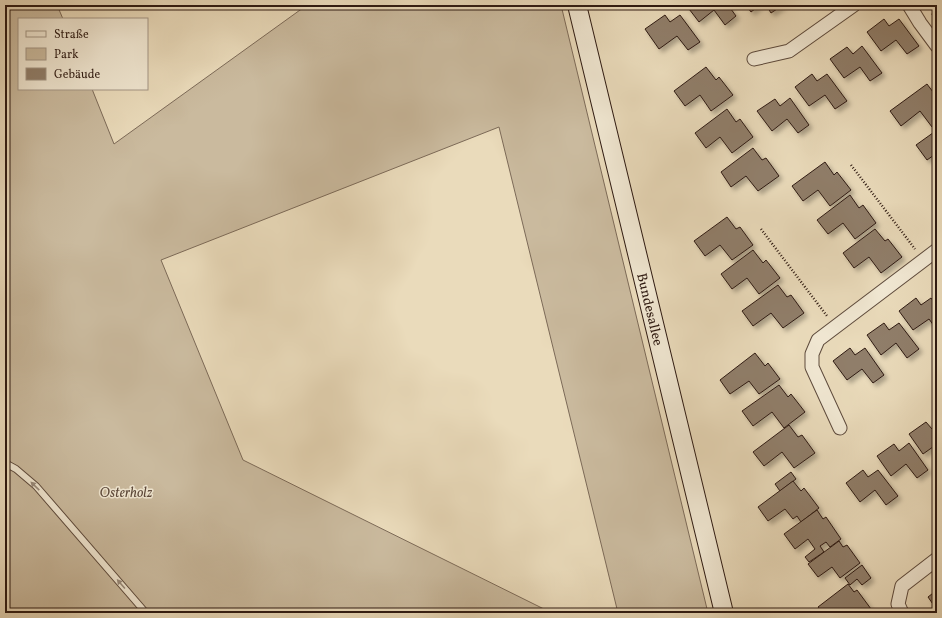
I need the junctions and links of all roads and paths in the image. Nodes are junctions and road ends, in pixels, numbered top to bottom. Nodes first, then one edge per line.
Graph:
1 (577, 5) edge
2 (854, 5) edge
3 (909, 5) edge
4 (937, 46) edge
5 (754, 59) dead end
6 (851, 165) dead end
7 (761, 229) dead end
8 (937, 250) edge
9 (923, 261) junction
10 (835, 328) junction
11 (840, 428) dead end
12 (5, 463) edge
13 (937, 559) edge
14 (146, 613) edge
15 (724, 613) edge
16 (902, 613) edge

1 - 15 main road, Bundesallee
2 - 5 street
3 - 4 street
6 - 9 path
7 - 10 path
8 - 9 street
9 - 10 street
10 - 11 street
14 -> 12 lane
13 - 16 street

